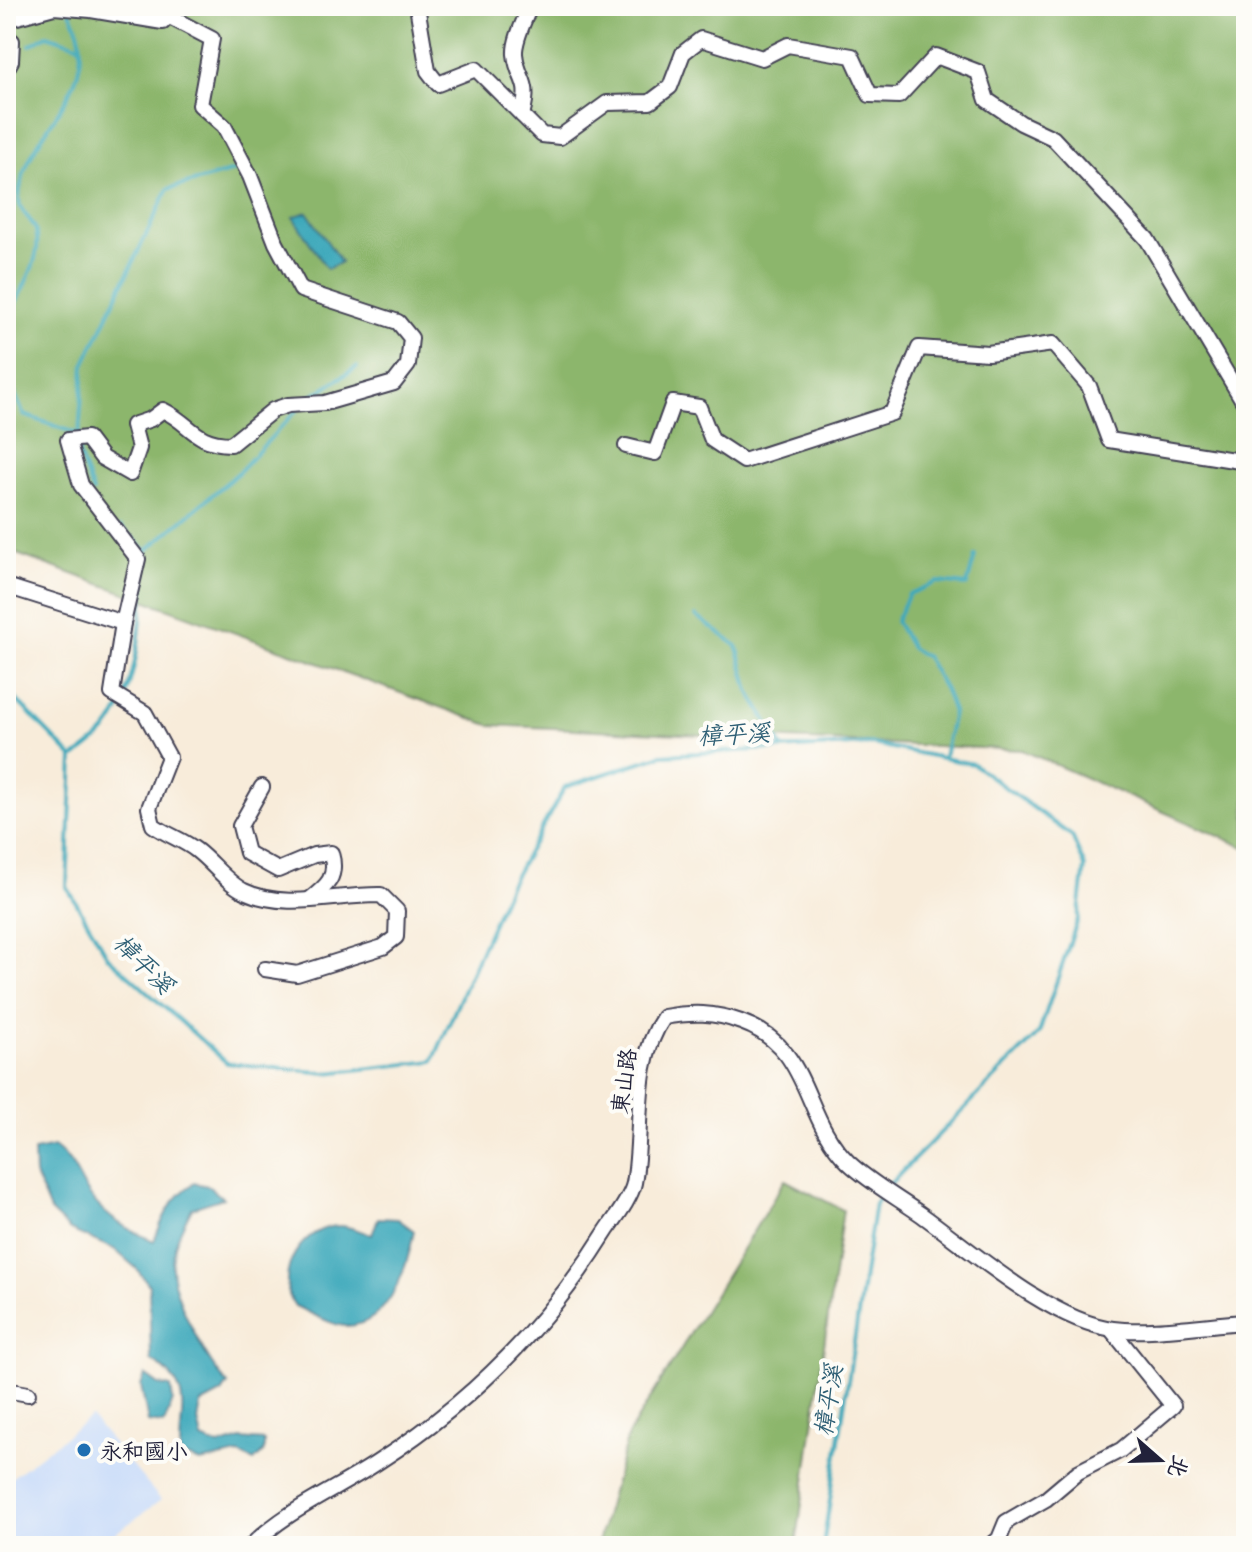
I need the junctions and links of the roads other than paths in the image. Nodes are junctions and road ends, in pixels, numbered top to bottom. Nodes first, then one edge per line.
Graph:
1 (417, 6) edge
2 (530, 6) edge
3 (58, 8) edge
4 (172, 11) edge
5 (6, 20) edge
6 (6, 37) edge
7 (6, 70) edge
8 (522, 115) junction
9 (1246, 406) edge
10 (626, 446) dead end
11 (1246, 462) edge
12 (6, 586) edge
13 (123, 623) junction
14 (262, 787) dead end
15 (309, 900) junction
16 (265, 969) dead end
17 (1246, 1322) edge
18 (1111, 1329) junction
19 (6, 1390) edge
20 (28, 1394) dead end
21 (251, 1546) edge
22 (990, 1546) edge

1 - 8 street
2 - 8 street
3 - 4 street
3 - 5 street
4 - 13 street
6 - 7 street
8 - 9 street
10 - 11 street
12 - 13 street
13 - 15 street
14 - 15 street
15 - 16 street
17 - 18 street, 東山路
18 - 21 street, 東山路
18 - 22 street
19 - 20 street

